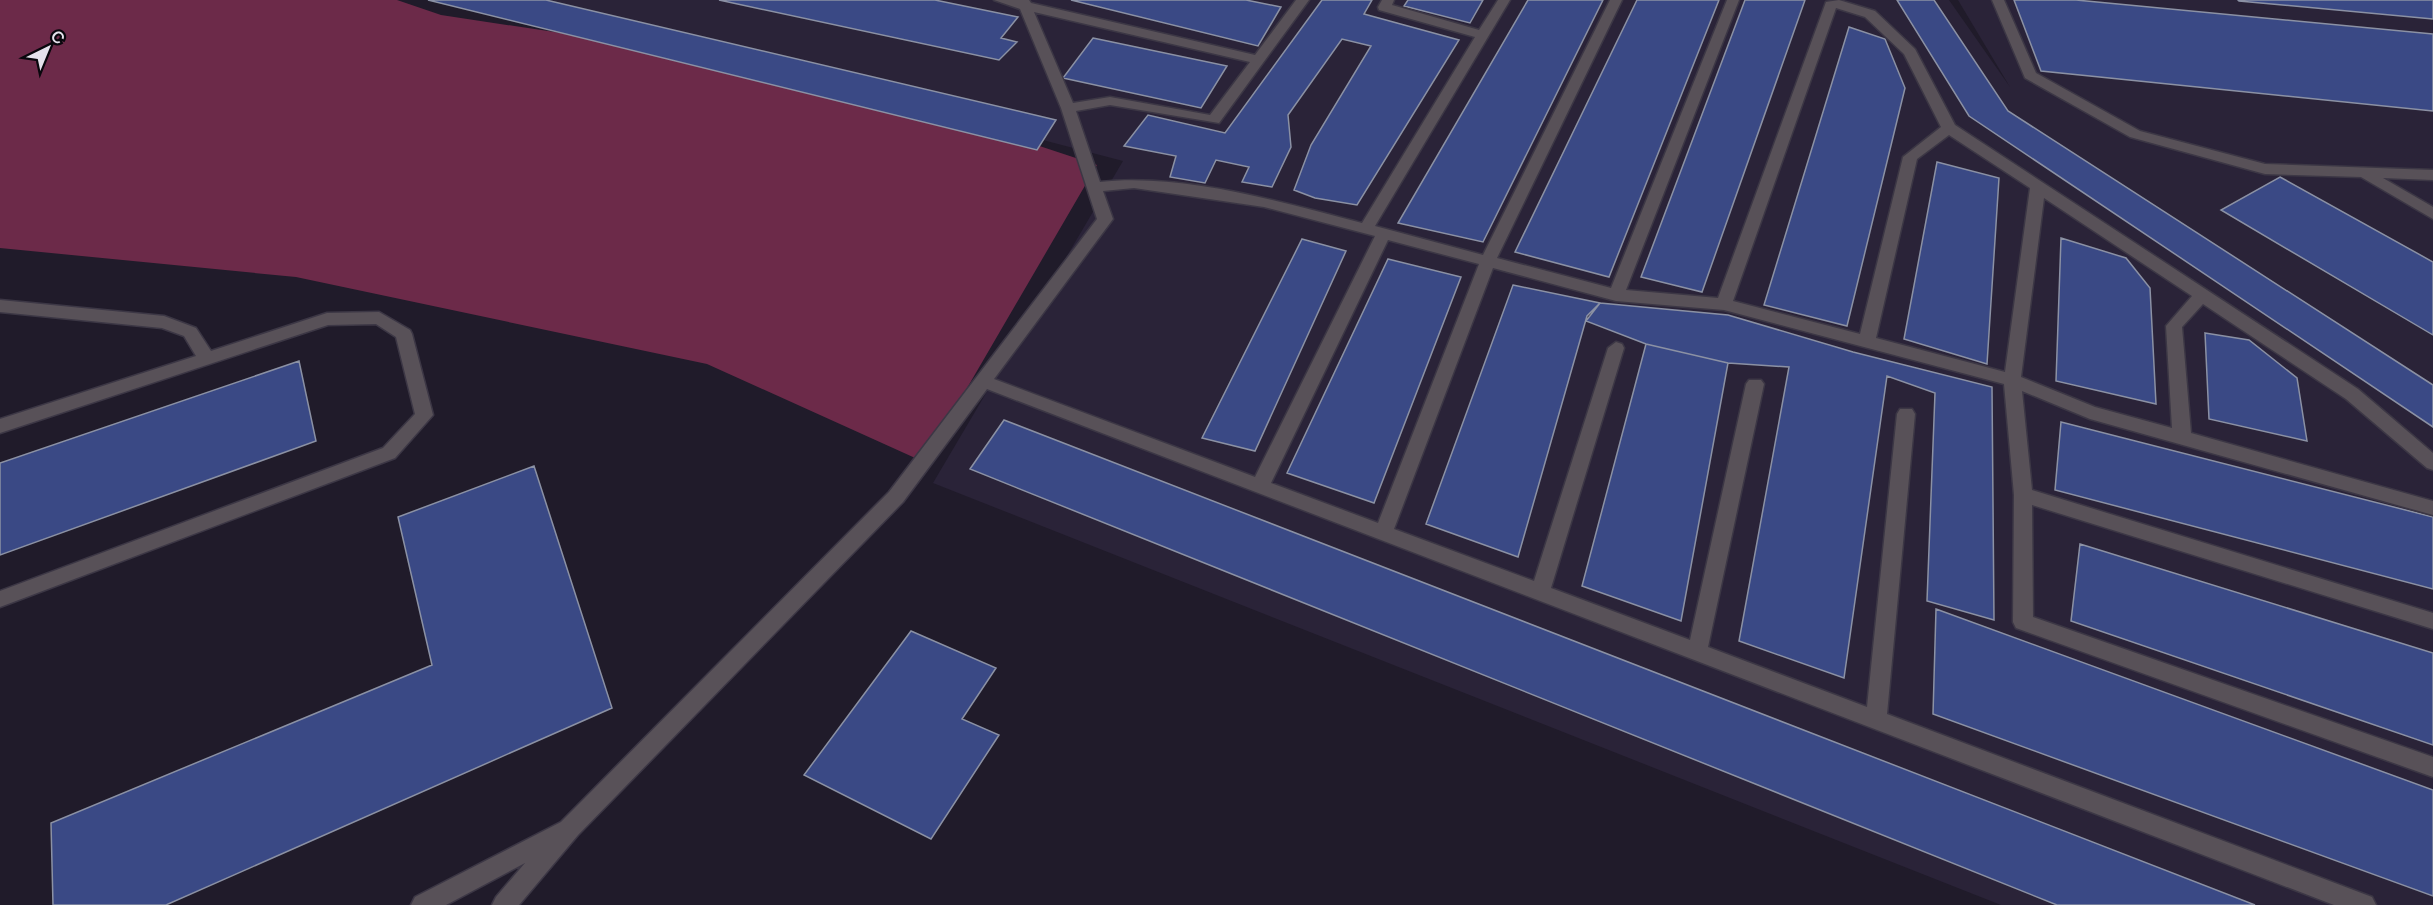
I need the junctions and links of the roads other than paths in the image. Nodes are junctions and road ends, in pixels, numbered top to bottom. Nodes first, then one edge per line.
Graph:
1 (1000, 0) edge
2 (1388, 0) edge
3 (1504, 0) edge
4 (1616, 0) edge
5 (1733, 0) edge
6 (1998, 0) edge
7 (1297, 1) edge
8 (1833, 1) edge
9 (1024, 2) edge
10 (1483, 35) junction
11 (1258, 60) junction
12 (1068, 108) junction
13 (1950, 128) junction
14 (2365, 173) junction
15 (2433, 175) edge
16 (2038, 186) junction
17 (1095, 187) junction
18 (2433, 214) edge
19 (1366, 228) junction
20 (1384, 233) junction
21 (1488, 260) junction
22 (1616, 295) junction
23 (2202, 295) junction
24 (1724, 303) junction
25 (0, 306) edge
26 (1867, 341) junction
27 (1616, 348) dead end
28 (207, 359) junction
29 (2012, 380) junction
30 (983, 381) junction
31 (1755, 384) dead end
32 (1906, 414) dead end
33 (0, 426) edge
34 (2182, 438) junction
35 (2433, 463) edge
36 (1260, 486) junction
37 (2023, 495) junction
38 (2433, 508) edge
39 (1383, 533) junction
40 (1540, 592) junction
41 (0, 599) edge
42 (2433, 621) edge
43 (1697, 652) junction
44 (1876, 720) junction
45 (2433, 767) edge
46 (570, 828) junction
47 (423, 905) edge
48 (504, 905) edge
49 (2364, 905) edge

1 - 9 lane
2 - 10 lane
3 - 10 lane
4 - 21 lane
5 - 22 lane
6 - 14 lane
7 - 11 lane
8 - 13 lane
8 - 24 lane
9 - 11 lane
9 - 12 lane
10 - 19 lane
11 - 12 lane
12 - 17 lane
13 - 16 lane
13 - 26 lane
14 - 15 lane
14 - 18 lane
16 - 23 lane
16 - 29 lane
17 - 19 lane
17 - 30 lane
19 - 20 lane
20 - 21 lane
20 - 36 lane
21 - 22 lane
21 - 39 lane
22 - 24 lane
23 - 34 lane
23 - 35 lane
24 - 26 lane
25 - 28 lane
26 - 29 lane
27 - 40 lane
28 - 33 lane
28 - 41 lane
29 - 34 lane
29 - 37 lane
30 - 36 lane
30 - 46 lane
31 - 43 lane
32 - 44 lane
34 - 38 lane
36 - 39 lane
37 - 42 lane
37 - 45 lane
39 - 40 lane
40 - 43 lane
43 - 44 lane
44 - 49 lane
46 - 47 lane
46 - 48 lane

